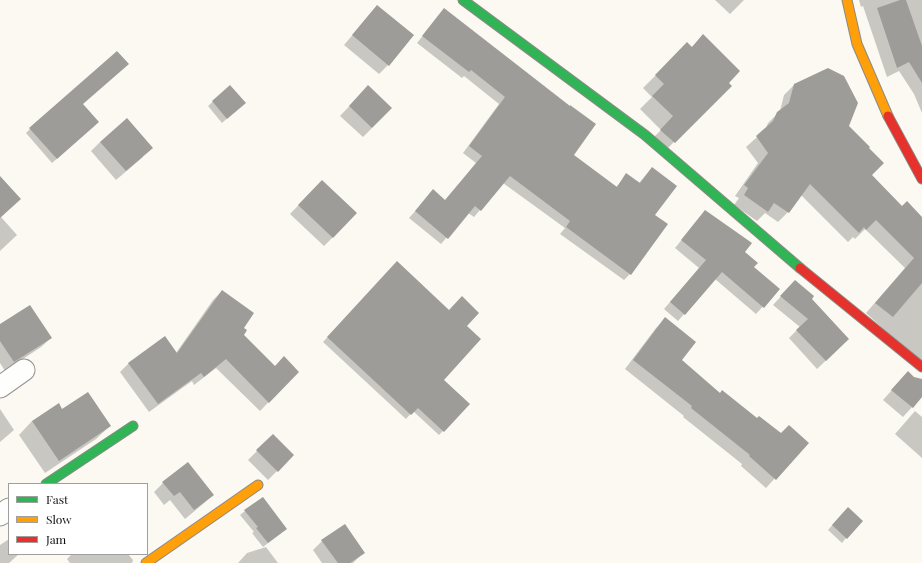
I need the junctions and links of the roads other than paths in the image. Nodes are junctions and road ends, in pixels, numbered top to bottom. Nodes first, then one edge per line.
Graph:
1 (463, 0) edge
2 (847, 0) edge
3 (922, 178) edge
4 (922, 367) edge
5 (24, 370) dead end
6 (0, 386) edge
7 (133, 426) dead end
8 (48, 483) edge
9 (258, 485) dead end
10 (146, 563) edge

1 - 4 street
2 - 3 street
5 - 6 street
7 - 8 street
9 - 10 street

